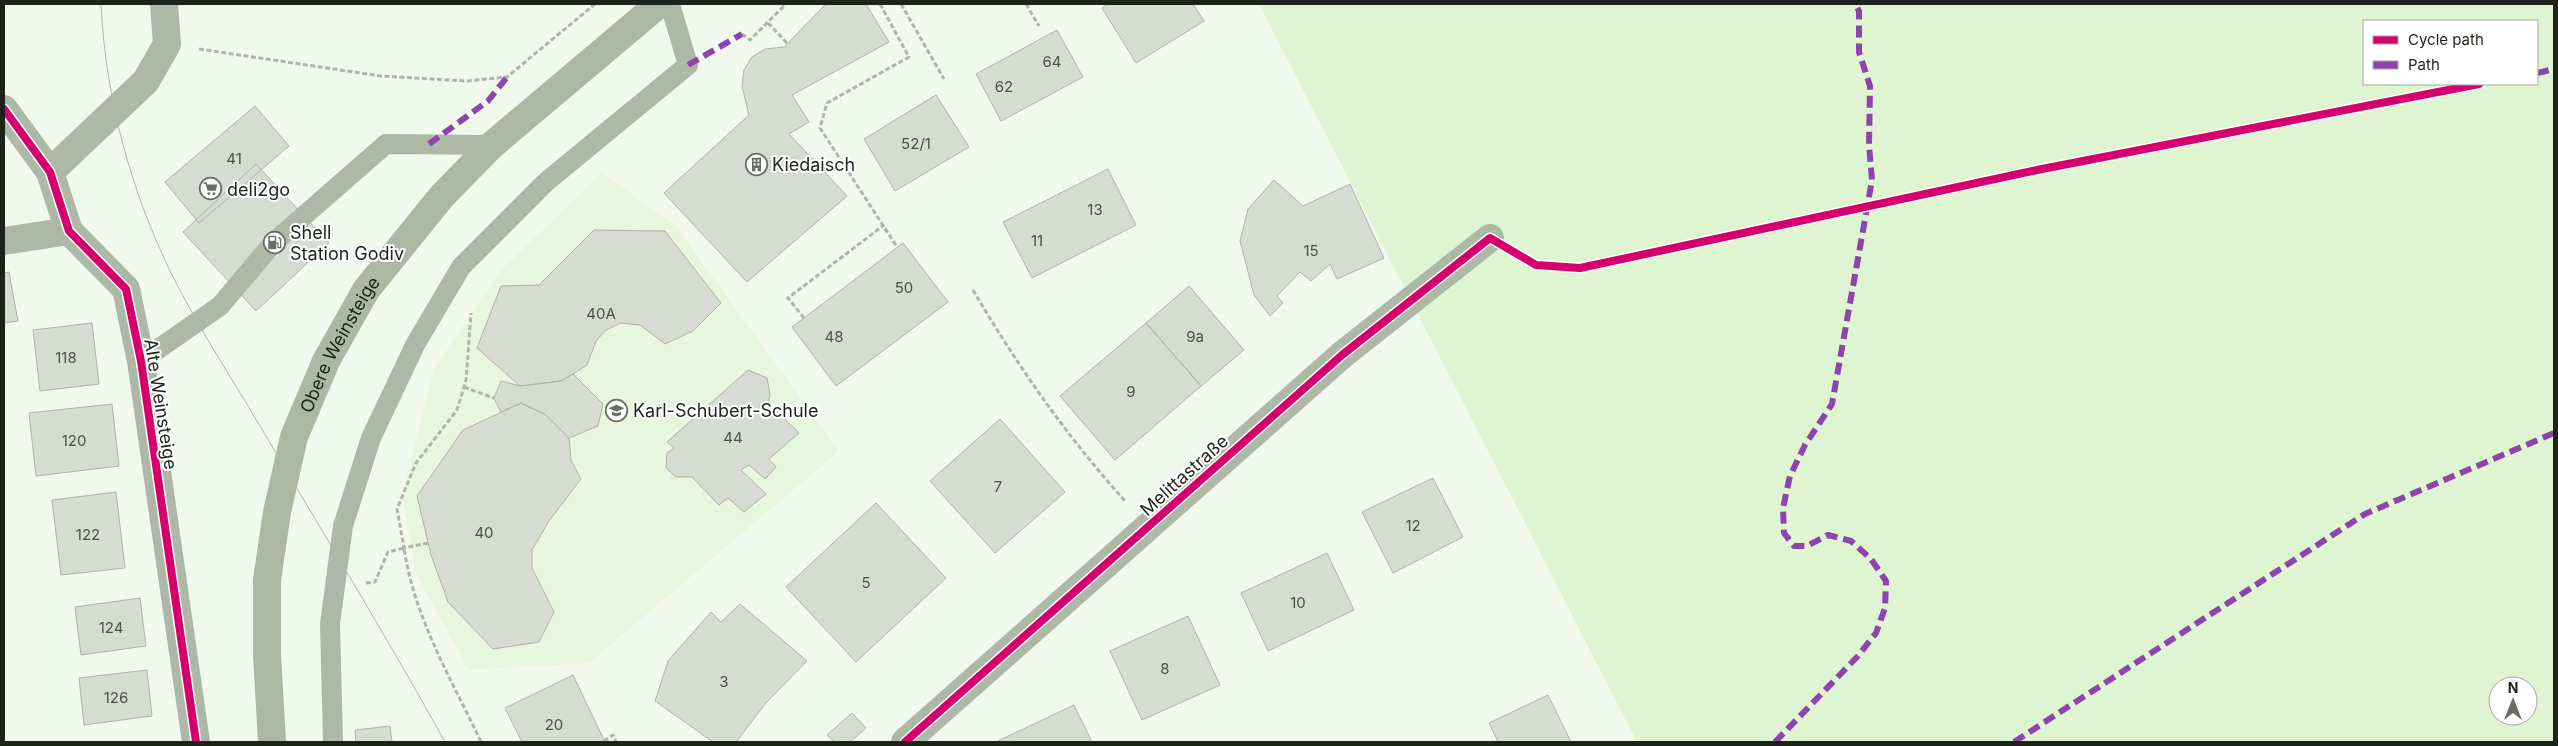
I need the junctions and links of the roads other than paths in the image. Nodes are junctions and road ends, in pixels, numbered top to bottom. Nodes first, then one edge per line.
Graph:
1 (164, 4) edge
2 (659, 4) edge
3 (670, 4) edge
4 (4, 109) edge
5 (492, 145) junction
6 (50, 172) junction
7 (69, 230) junction
8 (1490, 238) dead end
9 (4, 241) edge
10 (140, 361) junction
11 (196, 742) edge
12 (272, 742) edge
13 (333, 742) edge
14 (904, 742) edge

1 - 6 street
2 - 5 main road, Obere Weinsteige
3 - 13 lane
4 - 6 street, Alte Weinsteige
5 - 10 lane
5 - 12 main road, Obere Weinsteige
6 - 7 street, Alte Weinsteige
7 - 9 street
7 - 10 street, Alte Weinsteige
8 - 14 street, Melittastraße
10 - 11 street, Alte Weinsteige

